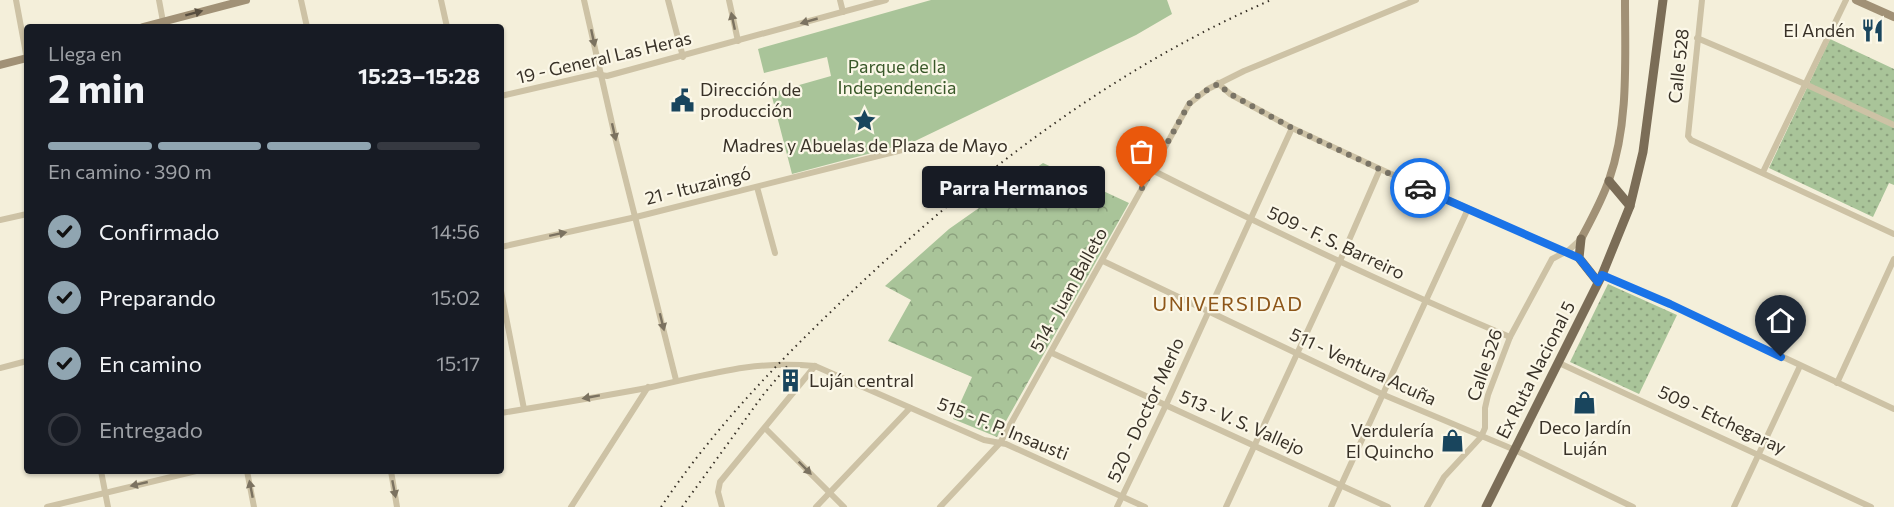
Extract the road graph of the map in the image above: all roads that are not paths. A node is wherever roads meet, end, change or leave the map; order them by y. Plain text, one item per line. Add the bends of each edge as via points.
1 (16, 0) edge
2 (159, 0) edge
3 (246, 0) edge
4 (301, 0) edge
5 (441, 0) edge
6 (584, 0) edge
7 (668, 0) edge
8 (729, 0) edge
9 (840, 0) edge
10 (886, 0) edge
11 (1416, 0) edge
12 (1625, 0) edge
13 (1663, 0) edge
14 (1702, 0) edge
15 (1845, 0) edge
16 (1856, 0) edge
17 (843, 12) junction
18 (1894, 17) edge
19 (163, 24) edge
20 (306, 24) edge
21 (446, 24) edge
22 (1697, 38) junction
23 (738, 41) junction
24 (24, 42) edge
25 (683, 57) junction
26 (24, 59) edge
27 (0, 65) edge
28 (601, 75) junction
29 (1218, 84) junction
30 (1805, 84) junction
31 (504, 95) edge
32 (1894, 125) edge
33 (1292, 128) junction
34 (902, 150) dead end
35 (1152, 170) junction
36 (1380, 170) junction
37 (1763, 172) junction
38 (1609, 181) junction
39 (757, 187) junction
40 (1629, 206) junction
41 (1468, 209) junction
42 (24, 215) edge
43 (636, 218) junction
44 (1250, 219) junction
45 (0, 220) edge
46 (1894, 234) edge
47 (1581, 239) junction
48 (504, 246) edge
49 (1564, 252) junction
50 (775, 253) dead end
51 (1579, 258) junction
52 (1894, 259) edge
53 (1102, 261) junction
54 (1340, 261) junction
55 (1600, 279) junction
56 (1425, 301) junction
57 (504, 306) edge
58 (1209, 311) junction
59 (1510, 337) junction
60 (1052, 353) junction
61 (1296, 353) junction
62 (24, 362) edge
63 (1560, 363) junction
64 (815, 366) junction
65 (1800, 366) junction
66 (0, 368) edge
67 (676, 380) junction
68 (1837, 383) junction
69 (648, 387) junction
70 (1384, 395) junction
71 (1166, 405) junction
72 (910, 408) junction
73 (524, 409) junction
74 (1894, 409) edge
75 (504, 412) edge
76 (765, 428) junction
77 (1481, 437) junction
78 (1000, 443) junction
79 (1253, 445) junction
80 (1515, 450) junction
81 (1759, 454) junction
82 (102, 474) edge
83 (183, 474) edge
84 (248, 474) edge
85 (392, 474) edge
86 (1342, 484) junction
87 (105, 492) junction
88 (830, 493) junction
89 (1122, 497) junction
90 (47, 507) edge
91 (108, 507) edge
92 (254, 507) edge
93 (397, 507) edge
94 (571, 507) edge
95 (722, 507) edge
96 (816, 507) edge
97 (844, 507) edge
98 (940, 507) edge
99 (1118, 507) edge
100 (1145, 507) edge
101 (1226, 507) edge
102 (1331, 507) edge
103 (1388, 507) edge
104 (1427, 507) edge
105 (1486, 507) edge
106 (1633, 507) edge
107 (1734, 507) edge
108 (1871, 507) edge

1 - 24 street
2 - 19 street
19 -> 3 street
4 - 20 street
5 - 21 street
6 -> 28 street
7 - 25 street
23 -> 8 street
9 - 17 street
10 - 17 street, 19 - General Las Heras
11 - 29 street, 514 - Juan Balleto
12 - 38 street via 1623,120
13 - 40 main road, Ex Ruta Nacional 5 via 1643,152
14 - 22 street, Calle 528
15 - 30 street
16 - 18 street
17 -> 23 street, 19 - General Las Heras
22 - 30 street
22 - 37 street, Calle 528 via 1688,136
23 - 25 street, 19 - General Las Heras
25 - 28 street, 19 - General Las Heras
26 - 27 street
28 - 31 street, 19 - General Las Heras
28 -> 43 street
29 - 33 street
29 - 35 street, 514 - Juan Balleto via 1189,104
30 - 32 street
30 - 37 street
33 - 36 street
33 - 44 street, 520 - Doctor Merlo
34 - 39 street, 21 - Ituzaingó
35 - 44 street, 509 - F. S. Barreiro
35 - 53 street, 514 - Juan Balleto
36 - 41 street
36 - 54 street
37 - 46 street
38 - 40 main road
38 - 47 street
39 - 43 street, 21 - Ituzaingó
39 - 50 street
40 - 55 main road, Ex Ruta Nacional 5
41 - 49 street
41 - 56 street
42 - 45 street
48 -> 43 street, 21 - Ituzaingó
43 -> 67 street
44 - 54 street, 509 - F. S. Barreiro
44 - 58 street, 520 - Doctor Merlo
47 - 49 street, Calle 526
47 - 51 main road
49 - 51 street
49 - 59 street, Calle 526 via 1552,259
51 - 55 main road
52 - 68 street
53 - 58 street, 511 - Ventura Acuña
53 - 60 street, 514 - Juan Balleto
54 - 56 street, 509 - F. S. Barreiro
54 - 61 street
55 - 63 main road, Ex Ruta Nacional 5
55 - 65 street via 1670,304
56 - 59 street, 509 - F. S. Barreiro
56 - 70 street
57 - 73 street
58 - 61 street, 511 - Ventura Acuña
58 - 71 street, 520 - Doctor Merlo
59 - 77 street, Calle 526 via 1488,395
60 - 71 street, 513 - V. S. Vallejo
60 - 78 street, 514 - Juan Balleto
61 - 70 street, 511 - Ventura Acuña
61 - 79 street
62 - 66 street
63 - 80 main road, Ex Ruta Nacional 5
63 - 81 street, 509 - Etchegaray
64 - 67 street via 757,365
64 - 72 street, 515 - F. P. Insausti
64 - 76 street
65 - 68 street
65 - 81 street
67 - 69 street
68 - 74 street
69 -> 73 street
69 - 94 street
70 - 77 street, 511 - Ventura Acuña
70 - 86 street
71 - 79 street, 513 - V. S. Vallejo
71 - 89 street, 520 - Doctor Merlo
72 - 78 street, 515 - F. P. Insausti via 984,440
72 - 88 street
73 - 75 street
76 -> 88 street
76 - 95 street via 720,482
77 - 80 street, 511 - Ventura Acuña
77 - 104 street via 1444,477
78 - 89 street, 515 - F. P. Insausti
78 - 98 street, 514 - Juan Balleto
79 - 86 street, 513 - V. S. Vallejo
79 - 101 street
80 - 105 main road, Ex Ruta Nacional 5
80 - 106 street, 511 - Ventura Acuña
81 - 107 street
81 - 108 street, 509 - Etchegaray
82 - 87 street
83 -> 87 street
92 -> 84 street
85 -> 93 street
86 - 102 street
86 - 103 street, 513 - V. S. Vallejo
87 - 90 street
87 - 91 street
88 - 96 street
88 - 97 street
89 - 99 street, 520 - Doctor Merlo
89 - 100 street, 515 - F. P. Insausti

